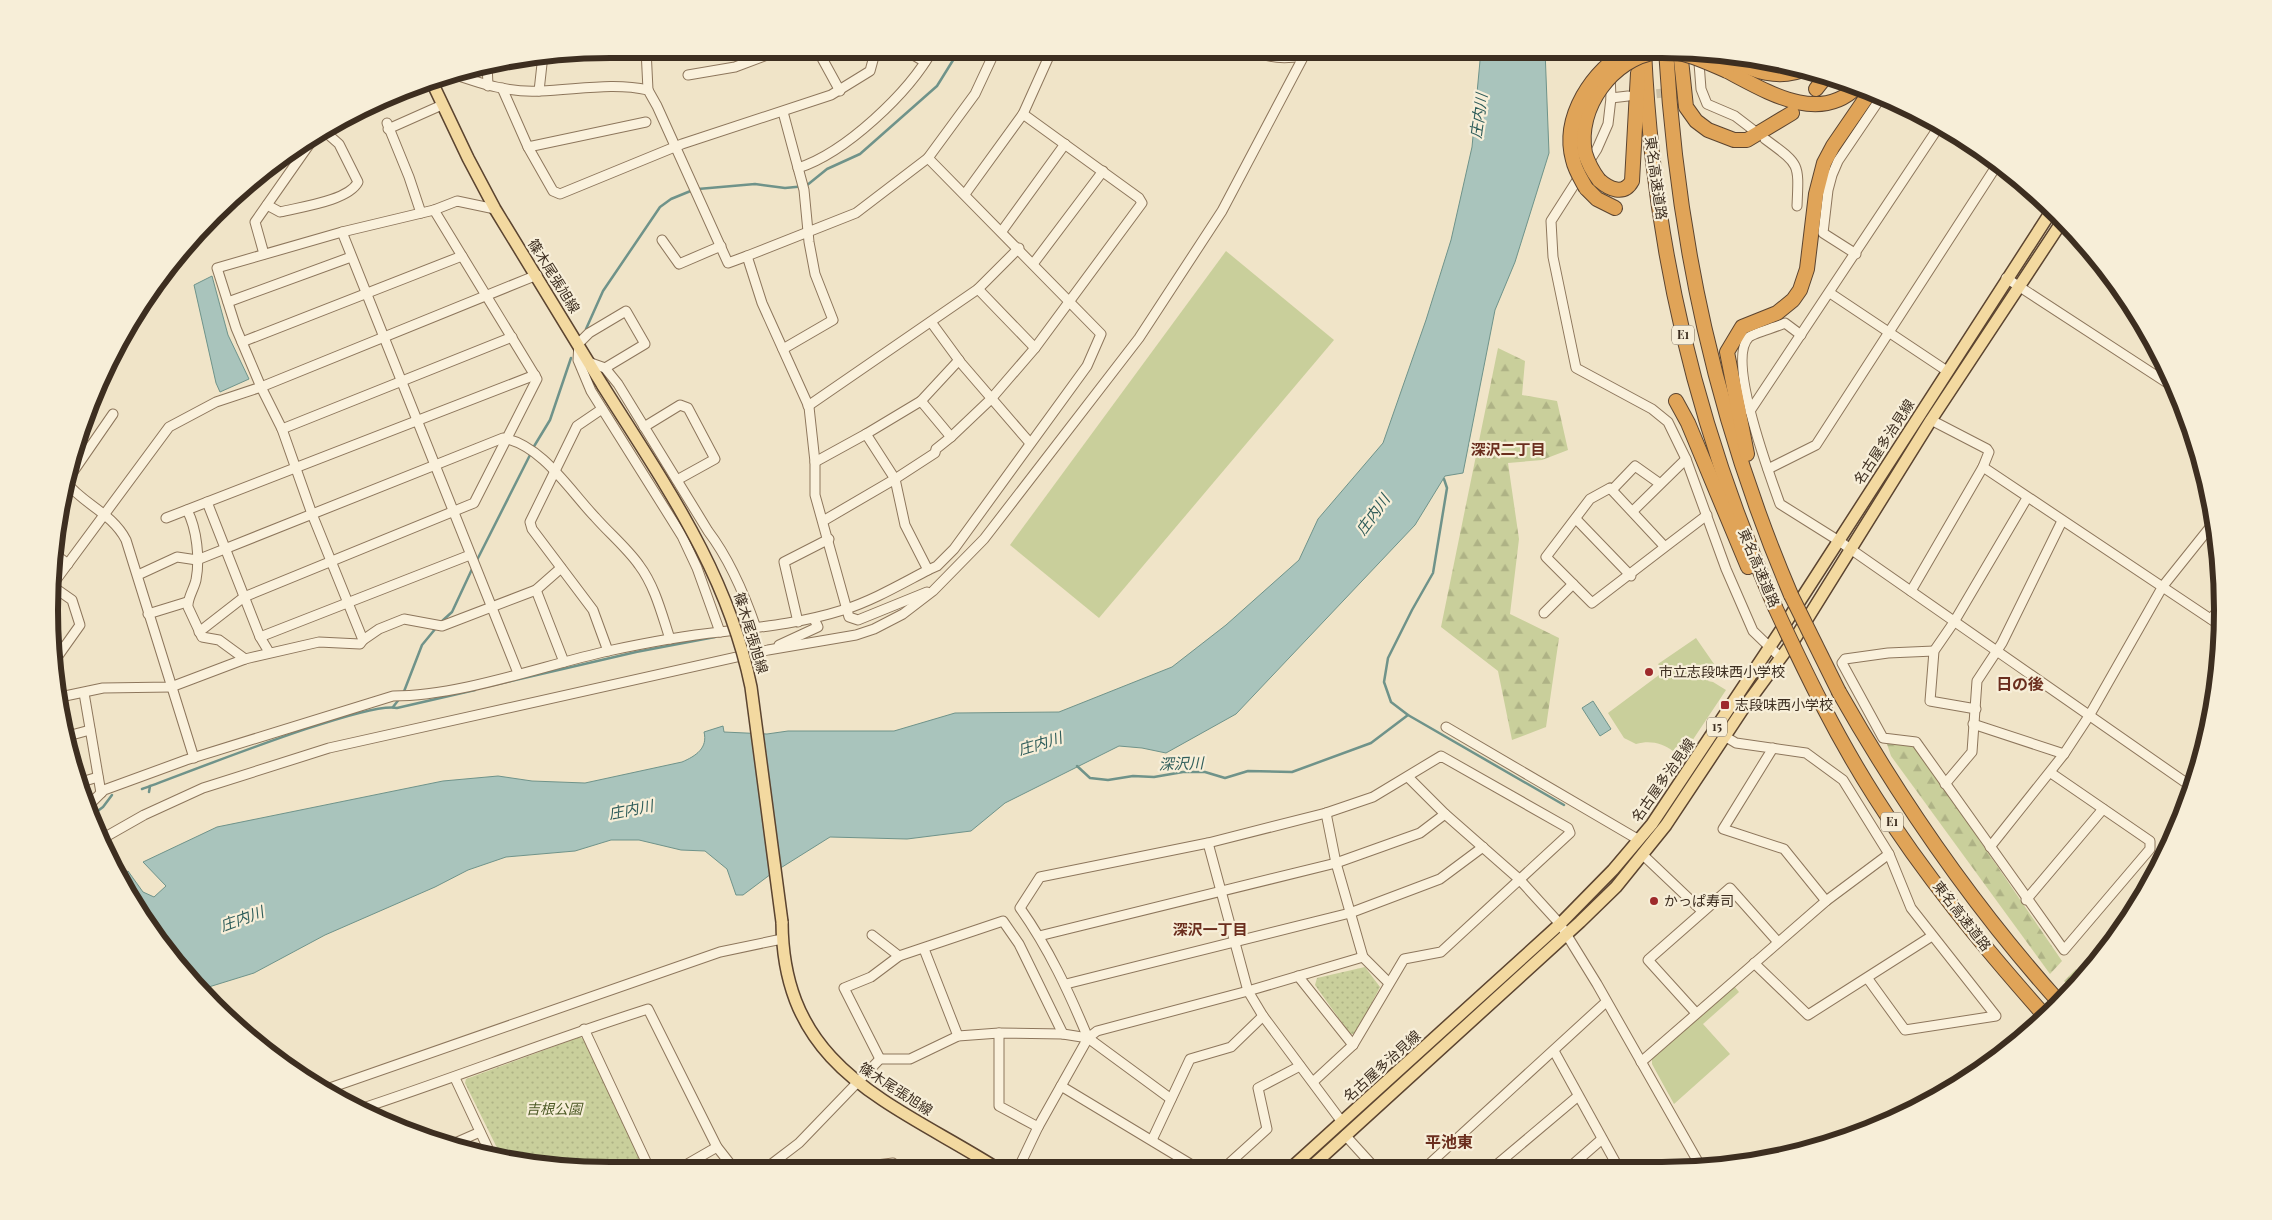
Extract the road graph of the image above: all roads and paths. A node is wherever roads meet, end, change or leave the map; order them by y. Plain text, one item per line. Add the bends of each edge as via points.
1 (646, 58) edge
2 (758, 58) edge
3 (822, 58) edge
4 (874, 58) edge
5 (918, 58) edge
6 (927, 58) edge
7 (992, 58) edge
8 (1048, 58) edge
9 (1302, 58) edge
10 (1609, 58) edge
11 (1614, 58) edge
12 (1635, 58) edge
13 (1638, 58) edge
14 (1645, 58) edge
15 (1667, 58) edge
16 (1681, 59) edge
17 (1696, 59) edge
18 (1699, 59) edge
19 (1724, 61) edge
20 (542, 62) edge
21 (925, 62) junction
22 (1729, 65) junction
23 (487, 71) edge
24 (1792, 73) edge
25 (688, 75) dead end
26 (463, 77) edge
27 (1822, 81) edge
28 (434, 86) edge
29 (488, 86) junction
30 (502, 88) junction
31 (1701, 89) junction
32 (1816, 89) dead end
33 (648, 90) junction
34 (1689, 90) dead end
35 (539, 91) junction
36 (840, 91) junction
37 (1851, 91) edge
38 (1628, 96) dead end
39 (1866, 97) edge
40 (1611, 98) junction
41 (1878, 102) edge
42 (442, 105) junction
43 (782, 112) junction
44 (1792, 113) dead end
45 (1023, 114) junction
46 (646, 122) dead end
47 (1752, 129) dead end
48 (1936, 131) edge
49 (329, 135) edge
50 (1765, 139) dead end
51 (1066, 144) junction
52 (676, 146) junction
53 (528, 147) junction
54 (306, 149) edge
55 (928, 158) junction
56 (798, 168) junction
57 (1994, 169) edge
58 (1103, 172) junction
59 (965, 194) junction
60 (267, 205) junction
61 (1797, 206) dead end
62 (1616, 208) dead end
63 (495, 209) junction
64 (434, 210) junction
65 (421, 213) junction
66 (2049, 215) edge
67 (2059, 226) edge
68 (1002, 231) junction
69 (342, 232) junction
70 (808, 233) junction
71 (662, 240) dead end
72 (721, 246) junction
73 (1019, 248) junction
74 (264, 254) junction
75 (1856, 254) junction
76 (462, 256) junction
77 (747, 256) junction
78 (351, 257) junction
79 (1033, 264) junction
80 (537, 276) junction
81 (2006, 278) junction
82 (2020, 287) junction
83 (978, 289) junction
84 (367, 293) junction
85 (1830, 293) junction
86 (487, 296) junction
87 (1070, 301) junction
88 (228, 302) junction
89 (930, 322) junction
90 (1889, 332) junction
91 (1801, 335) junction
92 (384, 336) junction
93 (512, 336) junction
94 (242, 342) junction
95 (579, 343) junction
96 (1035, 348) junction
97 (783, 349) junction
98 (959, 360) junction
99 (591, 364) junction
100 (605, 368) junction
101 (1947, 371) junction
102 (535, 375) junction
103 (401, 380) junction
104 (2165, 382) edge
105 (261, 386) junction
106 (991, 399) junction
107 (921, 401) junction
108 (1676, 401) dead end
109 (808, 406) junction
110 (602, 409) junction
111 (1750, 411) junction
112 (113, 414) dead end
113 (417, 420) junction
114 (1931, 420) junction
115 (644, 427) junction
116 (282, 429) junction
117 (866, 434) junction
118 (951, 437) junction
119 (507, 439) junction
120 (1030, 443) junction
121 (1686, 459) junction
122 (815, 462) junction
123 (435, 465) junction
124 (1983, 467) junction
125 (76, 468) edge
126 (295, 469) junction
127 (1768, 469) junction
128 (555, 471) junction
129 (895, 479) junction
130 (677, 480) junction
131 (1659, 483) junction
132 (72, 487) edge
133 (1612, 490) junction
134 (2026, 498) junction
135 (207, 502) junction
136 (187, 510) junction
137 (1632, 511) junction
138 (454, 513) junction
139 (104, 514) junction
140 (312, 514) junction
141 (1707, 515) junction
142 (166, 518) dead end
143 (1576, 519) junction
144 (823, 521) junction
145 (2062, 521) junction
146 (2209, 529) edge
147 (1764, 530) junction
148 (829, 539) junction
149 (1839, 541) junction
150 (1666, 547) junction
151 (225, 549) junction
152 (1849, 550) junction
153 (60, 558) edge
154 (196, 560) junction
155 (331, 562) junction
156 (473, 562) junction
157 (68, 564) junction
158 (561, 568) junction
159 (928, 570) junction
160 (138, 575) junction
161 (59, 576) edge
162 (1631, 576) junction
163 (1573, 584) junction
164 (2163, 586) junction
165 (536, 590) junction
166 (933, 591) junction
167 (1911, 591) junction
168 (59, 592) edge
169 (244, 597) junction
170 (187, 602) junction
171 (348, 603) junction
172 (491, 606) junction
173 (1772, 608) junction
174 (845, 610) junction
175 (1544, 613) dead end
176 (148, 614) junction
177 (2214, 615) edge
178 (814, 618) junction
179 (2211, 619) junction
180 (2214, 621) edge
181 (798, 622) junction
182 (1954, 622) junction
183 (756, 628) junction
184 (198, 632) junction
185 (720, 632) junction
186 (260, 637) junction
187 (670, 639) junction
188 (363, 640) junction
189 (1769, 647) junction
190 (768, 650) junction
191 (608, 651) junction
192 (1934, 651) junction
193 (269, 652) junction
194 (1997, 652) junction
195 (60, 654) edge
196 (1781, 658) junction
197 (245, 659) junction
198 (564, 662) junction
199 (518, 673) junction
200 (172, 686) junction
201 (84, 693) junction
202 (64, 695) edge
203 (1976, 709) junction
204 (2089, 716) junction
205 (1974, 724) junction
206 (1446, 727) dead end
207 (90, 730) junction
208 (72, 735) edge
209 (1726, 737) junction
210 (1773, 748) junction
211 (2064, 754) junction
212 (194, 758) junction
213 (2051, 773) junction
214 (98, 777) junction
215 (1408, 777) junction
216 (85, 781) edge
217 (2187, 783) edge
218 (1945, 784) junction
219 (101, 793) junction
220 (92, 802) edge
221 (2103, 809) junction
222 (1326, 813) junction
223 (1445, 814) junction
224 (106, 836) edge
225 (1639, 840) junction
226 (1208, 843) junction
227 (1482, 847) junction
228 (1990, 847) junction
229 (1889, 854) junction
230 (1643, 855) junction
231 (1336, 863) junction
232 (1519, 880) junction
233 (1221, 892) junction
234 (2026, 900) junction
235 (1826, 901) junction
236 (1702, 911) junction
237 (1350, 913) junction
238 (1560, 924) junction
239 (1567, 934) junction
240 (872, 935) dead end
241 (1039, 936) junction
242 (1932, 936) junction
243 (782, 939) junction
244 (1233, 942) junction
245 (1778, 942) junction
246 (924, 949) junction
247 (899, 956) junction
248 (1364, 957) junction
249 (1754, 963) junction
250 (1298, 976) junction
251 (1868, 978) junction
252 (1066, 984) junction
253 (1389, 984) junction
254 (1248, 991) junction
255 (2056, 998) edge
256 (1606, 1002) junction
257 (2041, 1012) edge
258 (1696, 1014) junction
259 (1263, 1016) junction
260 (584, 1030) junction
261 (999, 1033) junction
262 (1063, 1034) junction
263 (958, 1036) junction
264 (1088, 1038) junction
265 (1353, 1045) junction
266 (1554, 1051) junction
267 (880, 1059) junction
268 (1640, 1062) junction
269 (1300, 1066) junction
270 (455, 1078) junction
271 (857, 1082) junction
272 (1313, 1082) junction
273 (1061, 1086) junction
274 (332, 1087) edge
275 (1578, 1097) junction
276 (1171, 1099) junction
277 (367, 1107) edge
278 (1342, 1122) junction
279 (1038, 1127) junction
280 (480, 1132) junction
281 (1345, 1135) junction
282 (1602, 1138) junction
283 (1152, 1140) junction
284 (459, 1141) edge
285 (717, 1147) junction
286 (488, 1149) edge
287 (1698, 1161) edge
288 (646, 1162) edge
289 (691, 1162) edge
290 (729, 1162) edge
291 (775, 1162) edge
292 (986, 1162) edge
293 (1021, 1162) edge
294 (1187, 1162) edge
295 (1231, 1162) edge
296 (1298, 1162) edge
297 (1316, 1162) edge
298 (1370, 1162) edge
299 (1439, 1162) edge
300 (1500, 1162) edge
301 (1576, 1162) edge
302 (1615, 1162) edge

1 - 33 street
2 - 25 street via 735,67
3 - 36 street
4 - 36 street via 870,72
5 - 21 street
6 - 21 street
7 - 55 street via 975,94
8 - 45 street
9 - 166 street via 1222,211 1139,338 984,539
10 - 40 street
11 - 62 highway, bridge via 1589,85 1574,122 1572,158 1586,188
12 - 13 highway, bridge via 1603,83 1586,125 1585,153 1591,168 1599,180 1612,189 1620,190 1632,181
14 - 173 highway, 東名高速道路 / E1 via 1651,158 1668,264 1690,365 1710,438
15 - 147 highway, 東名高速道路 / E1 via 1678,179 1702,322 1733,440
16 - 44 highway via 1686,107 1708,130 1734,140 1747,140
17 - 22 highway, bridge
18 - 31 street
19 - 22 highway
20 - 35 street
21 - 56 street via 898,95 853,137 816,162
22 - 24 highway via 1774,75
22 - 37 highway via 1777,96 1805,104 1830,102
23 - 29 street
26 - 29 street
27 - 32 highway
28 - 42 main road, 篠木尾張旭線
29 - 30 street
30 - 35 street
30 - 53 street
31 - 34 street
31 - 47 street via 1707,104 1735,116
33 - 35 street via 629,85
33 - 52 street
36 - 43 street
38 - 40 street
39 - 147 highway via 1824,163 1816,194 1808,269 1800,290 1794,300 1777,313 1742,327 1727,352
40 - 121 street via 1608,124 1597,149 1551,221 1553,257 1576,368 1652,409 1668,422
41 - 75 street via 1838,161 1828,190 1824,232
42 - 63 main road, 篠木尾張旭線
42 - 65 street via 388,126
43 - 52 street
43 - 56 street
45 - 51 street
45 - 59 street
46 - 53 street
48 - 75 street
49 - 60 street via 339,144 358,182 354,189 344,196 280,212
50 - 61 street via 1790,157 1798,170
51 - 58 street
51 - 68 street
52 - 53 street via 560,194 553,191
52 - 72 street
54 - 60 street
55 - 59 street
55 - 70 street via 856,213
56 - 70 street
57 - 90 street
58 - 79 street
58 - 87 street via 1142,203
59 - 68 street
60 - 74 street via 255,222
63 - 64 street via 456,201
63 - 80 main road, 篠木尾張旭線
64 - 65 street
64 - 76 street
65 - 69 street
66 - 81 main road, 名古屋多治見線 / 15
67 - 82 main road, 名古屋多治見線 / 15
68 - 73 street
69 - 74 street
69 - 78 street
70 - 77 street
70 - 97 street via 816,274 832,320
71 - 72 street via 679,264
72 - 77 street via 728,263
73 - 79 street
73 - 83 street
74 - 88 street via 217,268
75 - 85 street
76 - 84 street
76 - 86 street
77 - 97 street via 762,303
78 - 84 street
78 - 88 street
79 - 87 street
80 - 86 street
80 - 95 main road, 篠木尾張旭線
81 - 82 street
81 - 101 main road, 名古屋多治見線 / 15
82 - 104 street
82 - 114 main road, 名古屋多治見線 / 15
83 - 89 street
83 - 96 street
84 - 92 street
84 - 94 street
85 - 90 street
85 - 91 street
86 - 92 street
86 - 93 street
87 - 96 street
87 - 120 street via 1101,334 1087,366
88 - 94 street
89 - 98 street
89 - 109 street
90 - 101 street
90 - 127 street via 1816,445
91 - 111 street
91 - 111 street via 1785,323 1750,336 1743,356
92 - 103 street
92 - 105 street
93 - 102 street
93 - 103 street
94 - 105 street
95 - 99 main road, 篠木尾張旭線
95 - 100 street via 589,333 626,311 645,344
95 - 110 street via 578,360
96 - 106 street
97 - 109 street
98 - 106 street
98 - 107 street
99 - 100 street
99 - 243 main road, 篠木尾張旭線, bridge via 695,534 731,613 751,687
100 - 115 street
101 - 149 main road, 名古屋多治見線 / 15
102 - 113 street
102 - 119 street via 537,379
103 - 113 street
103 - 116 street
105 - 116 street
105 - 139 street via 216,402 169,427
106 - 118 street
106 - 120 street
107 - 117 street
107 - 118 street
108 - 173 highway via 1742,554
109 - 122 street
110 - 128 street via 576,426
110 - 185 street via 682,536
111 - 127 street
112 - 125 street
113 - 123 street
113 - 126 street
114 - 124 street via 1987,449 1989,452
114 - 152 main road, 名古屋多治見線 / 15
115 - 130 street
115 - 130 street via 680,405 688,408 715,458
116 - 126 street
117 - 122 street
117 - 129 street
118 - 129 street via 935,453
119 - 123 street
119 - 128 street via 532,452
119 - 138 street via 474,503
120 - 159 street via 954,549 937,566
121 - 131 street
121 - 141 street
122 - 144 street via 815,495
123 - 138 street
123 - 140 street
124 - 134 street
124 - 167 street
126 - 135 street
126 - 140 street
127 - 149 street via 1780,504
128 - 158 street via 530,522
128 - 187 street via 639,565 656,598
129 - 144 street
129 - 159 street via 909,536
130 - 183 street via 722,549 744,593
131 - 133 street via 1634,466
131 - 137 street
132 - 139 street
133 - 137 street
133 - 143 street via 1610,488 1590,499
134 - 145 street
134 - 182 street
135 - 136 street
135 - 151 street
136 - 142 street
136 - 154 street via 195,528
137 - 150 street
138 - 155 street
138 - 156 street
139 - 157 street
139 - 160 street via 120,528
140 - 151 street
140 - 155 street
141 - 150 street
141 - 189 street via 1753,631
143 - 162 street
143 - 163 street via 1546,557
144 - 148 street
145 - 164 street
145 - 194 street
146 - 164 street
147 - 255 highway, 東名高速道路 / E1, bridge via 1791,595 1839,692 1915,819 1975,902
148 - 174 street
148 - 181 street via 784,562
149 - 152 street
149 - 189 main road, 名古屋多治見線 / 15
150 - 162 street
151 - 154 street
151 - 169 street
152 - 167 street
152 - 196 main road, 名古屋多治見線 / 15
153 - 157 street
154 - 160 street via 178,557
154 - 170 street via 196,579
155 - 169 street
155 - 171 street
156 - 171 street
156 - 172 street
157 - 161 street
158 - 165 street
158 - 191 street via 593,610
159 - 174 street
160 - 176 street
162 - 163 street via 1592,603
163 - 175 street
164 - 179 street
164 - 204 street
165 - 172 street
165 - 198 street
166 - 174 street via 858,620 848,617
166 - 190 street via 903,614 874,629
167 - 182 street
168 - 195 street via 72,600 80,625
169 - 184 street
169 - 186 street
170 - 176 street
170 - 184 street
171 - 186 street
171 - 188 street
172 - 188 street via 439,625 404,619
172 - 199 street
173 - 257 highway, 東名高速道路 / E1, bridge via 1833,726 1875,798 1907,845 2001,966
174 - 178 street
176 - 200 street
177 - 179 street
178 - 181 street
178 - 190 street via 818,627
179 - 180 street
181 - 183 street
182 - 192 street
182 - 194 street
183 - 185 street
184 - 197 street via 202,637 219,640
185 - 187 street
186 - 193 street
187 - 191 street
188 - 193 street via 360,644 319,642
189 - 196 street
189 - 225 main road, 名古屋多治見線 / 15 via 1685,777
190 - 224 street via 329,748 203,788
191 - 198 street
192 - 203 street via 1930,701
192 - 218 street via 1888,652 1844,659 1842,663 1883,738 1916,742
193 - 197 street
194 - 203 street via 1977,681
194 - 204 street
196 - 209 main road, 名古屋多治見線 / 15
197 - 200 street
198 - 199 street
199 - 212 street via 453,689 393,696
200 - 201 street via 103,688
200 - 212 street
201 - 202 street
201 - 207 street
203 - 205 street
204 - 211 street
204 - 217 street
205 - 211 street
205 - 218 street via 1972,752
206 - 225 street
207 - 208 street
207 - 214 street
209 - 210 street via 1736,743
209 - 230 main road, 名古屋多治見線 / 15
210 - 229 street via 1806,753 1843,780
210 - 235 street via 1723,829 1784,849
211 - 213 street
212 - 219 street
213 - 221 street
213 - 228 street
214 - 216 street
214 - 219 street
215 - 222 street via 1373,797
215 - 223 street
215 - 232 street via 1441,756 1568,828 1570,833
218 - 228 street
219 - 220 street
221 - 234 street
221 - 234 street via 2150,842 2150,849 2064,950
222 - 226 street
222 - 231 street
223 - 227 street
223 - 231 street via 1420,833
225 - 238 main road, 名古屋多治見線 / 15
226 - 233 street
226 - 241 street via 1040,877 1020,908
227 - 232 street
227 - 237 street via 1440,879
228 - 234 street
229 - 235 street
229 - 242 street via 1911,908
230 - 236 street
230 - 239 main road, 名古屋多治見線 / 15 via 1616,887
231 - 233 street
231 - 237 street
232 - 238 street
232 - 253 street via 1441,952 1404,959
233 - 241 street
233 - 244 street
235 - 245 street
236 - 245 street via 1730,888
236 - 258 street via 1648,960
237 - 244 street
237 - 248 street
238 - 239 street
238 - 278 main road, 名古屋多治見線 / 15
239 - 256 street
239 - 281 main road, 名古屋多治見線 / 15
240 - 247 street
241 - 252 street
242 - 251 street
242 - 251 street via 1996,1016 1905,1030
243 - 271 main road, 篠木尾張旭線 via 791,990 802,1015 827,1054
243 - 274 street via 720,952
244 - 252 street
244 - 254 street
245 - 249 street
246 - 247 street
246 - 262 street via 1003,921 1019,944
246 - 263 street
247 - 267 street via 871,976 844,988
248 - 250 street
248 - 253 street
249 - 251 street via 1808,1015
249 - 258 street
250 - 254 street
250 - 265 street
252 - 264 street
253 - 265 street
254 - 259 street
254 - 264 street via 1097,1031
256 - 266 street
256 - 268 street
258 - 268 street
259 - 269 street
259 - 276 street via 1231,1047 1190,1059
260 - 270 street
260 - 285 street via 648,1009
260 - 288 street
261 - 262 street
261 - 263 street
261 - 279 street via 1000,1106
262 - 264 street
263 - 267 street via 910,1059
264 - 273 street
264 - 276 street
265 - 272 street
266 - 275 street
266 - 299 street
267 - 271 street
268 - 287 street
269 - 272 street
269 - 295 street via 1258,1088 1267,1129
270 - 277 street
270 - 280 street
271 - 291 street via 799,1143
271 - 292 main road, 篠木尾張旭線 via 876,1097
272 - 278 street
273 - 279 street
273 - 283 street
275 - 282 street
275 - 300 street
276 - 283 street
278 - 296 main road, 名古屋多治見線 / 15
279 - 293 street
280 - 284 street
280 - 286 street
281 - 297 main road, 名古屋多治見線 / 15
281 - 298 street
282 - 301 street
282 - 302 street
283 - 294 street
285 - 289 street
285 - 290 street

